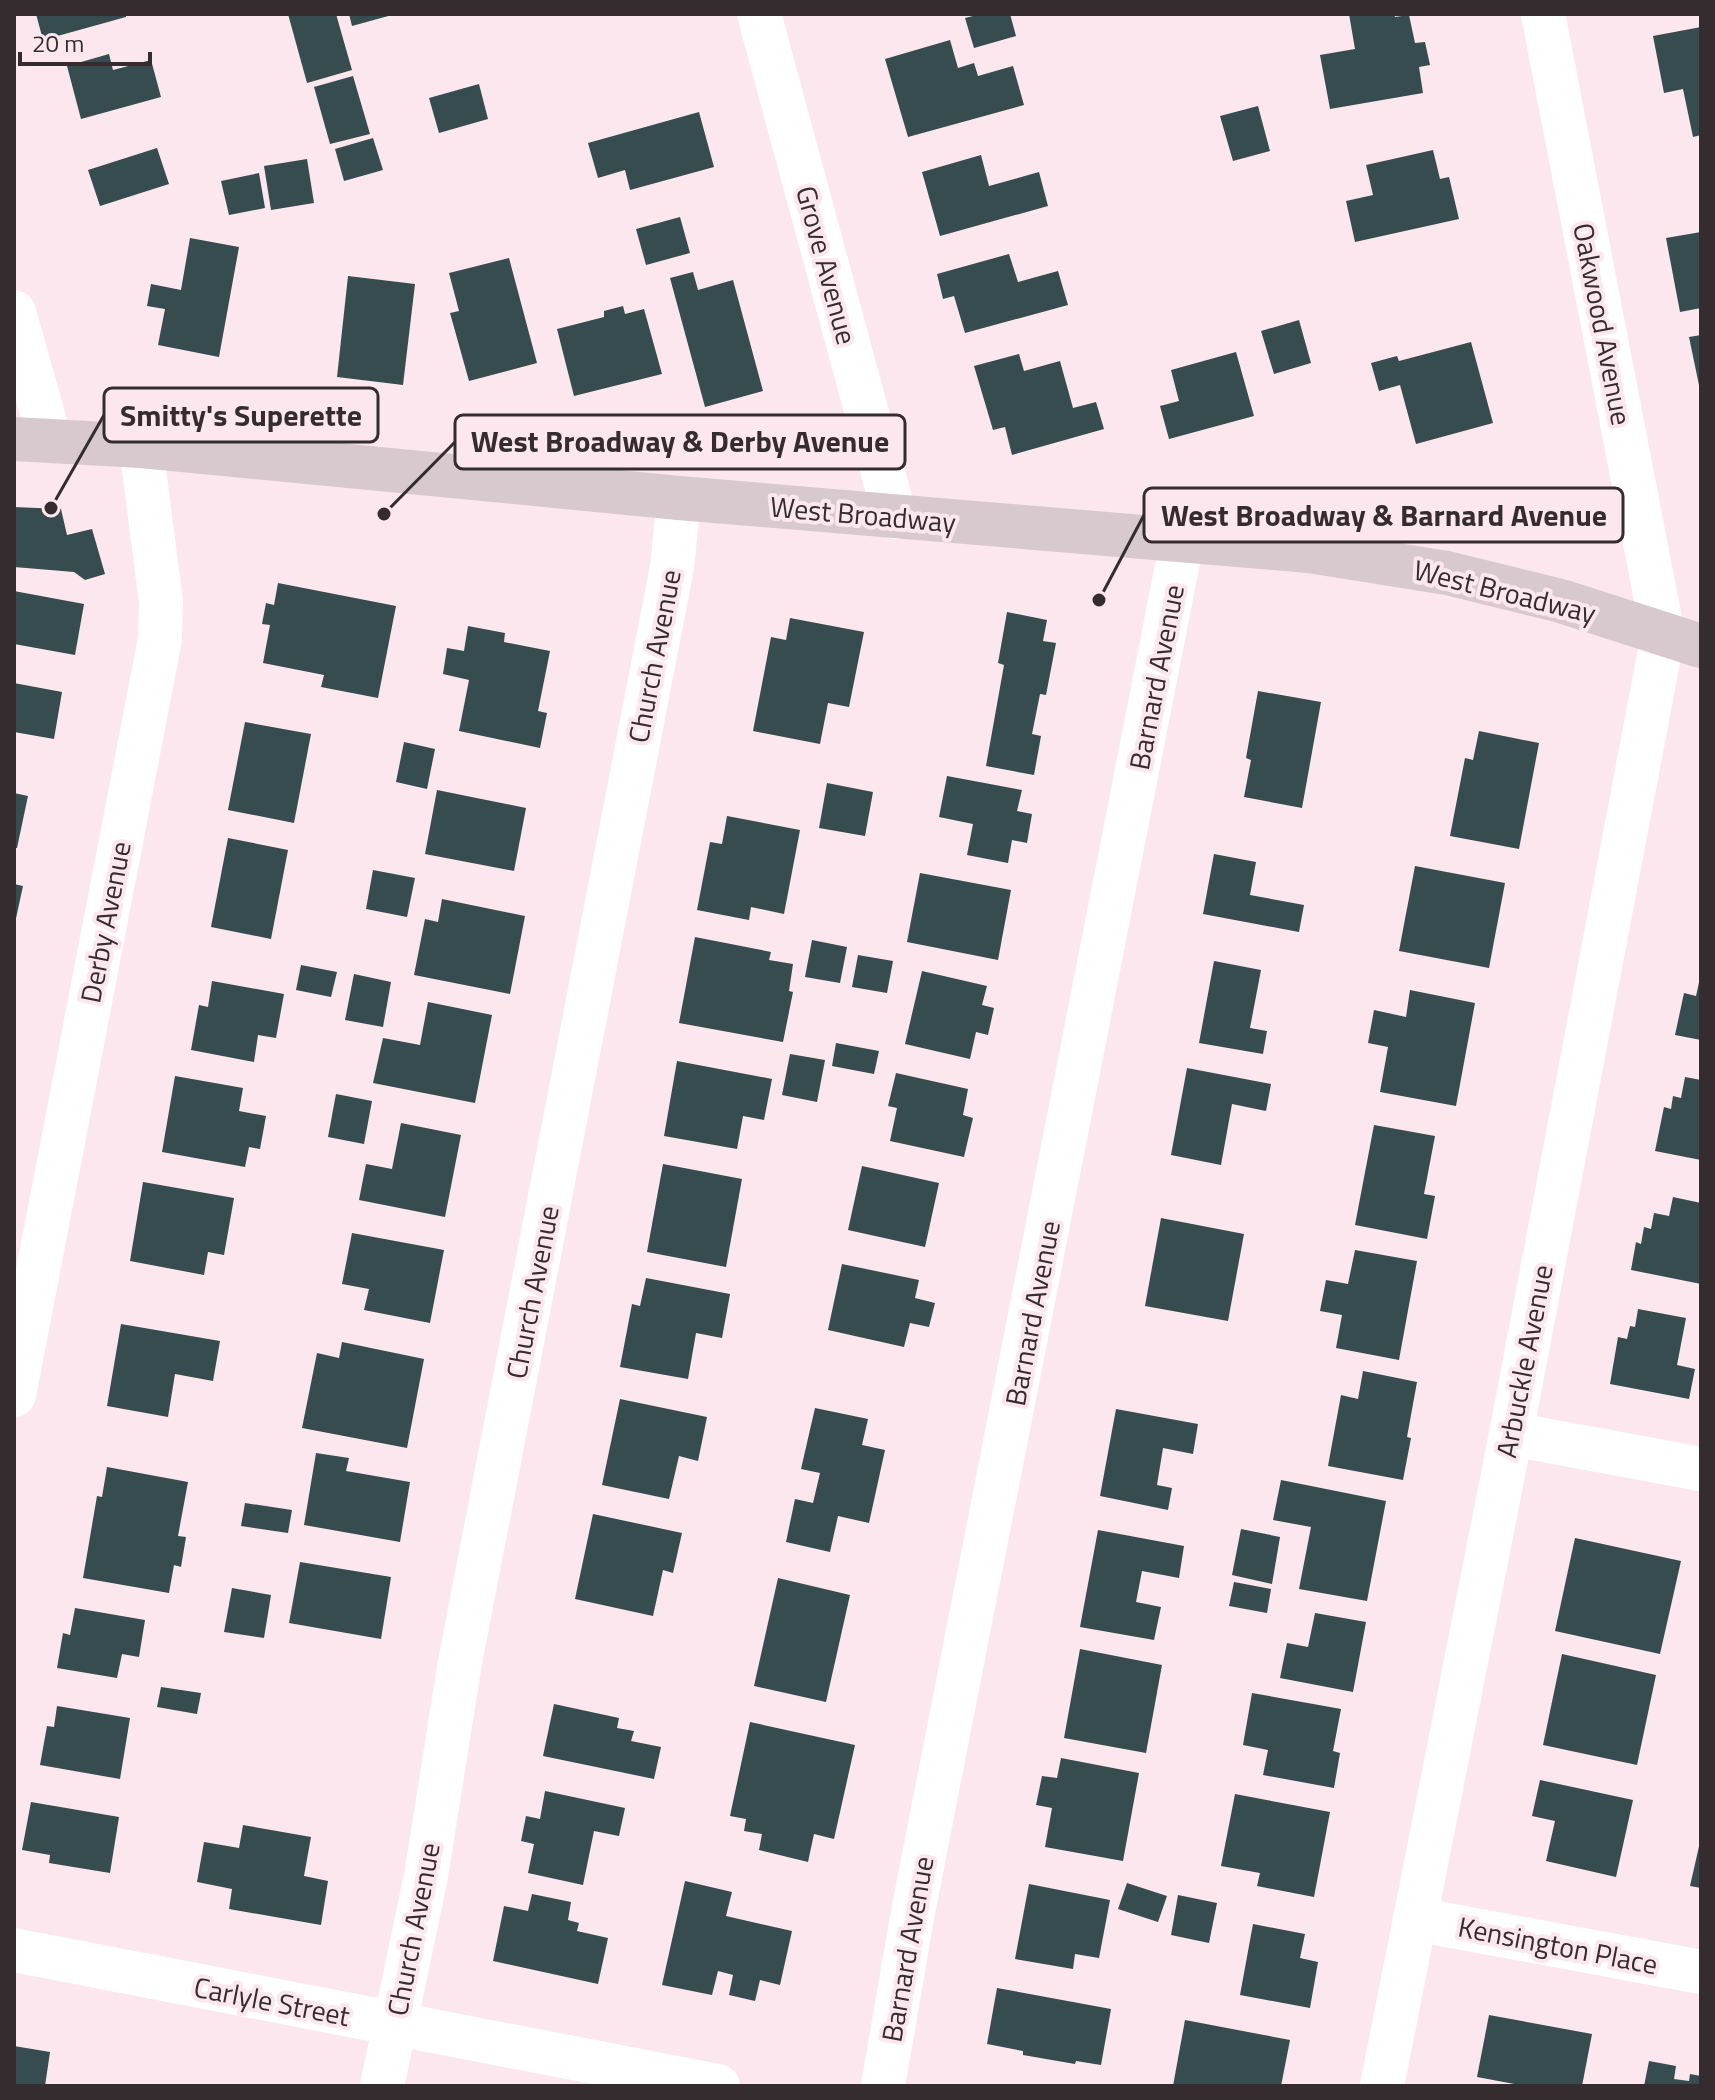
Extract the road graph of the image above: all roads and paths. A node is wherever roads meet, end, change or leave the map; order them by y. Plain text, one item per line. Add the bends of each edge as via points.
1 (759, 14) edge
2 (1543, 14) edge
3 (14, 312) edge
4 (32, 439) edge
5 (141, 446) junction
6 (679, 498) junction
7 (895, 517) junction
8 (1182, 541) junction
9 (1682, 640) edge
10 (14, 1395) edge
11 (1511, 1434) junction
12 (1701, 1469) edge
13 (1415, 1919) junction
14 (14, 1950) edge
15 (1701, 1972) edge
16 (394, 2025) junction
17 (382, 2086) edge
18 (718, 2086) edge
19 (883, 2086) edge
20 (1382, 2086) edge

1 - 7 street, Grove Avenue
2 - 9 street, Oakwood Avenue
3 - 4 street
4 - 5 main road, West Broadway
5 - 6 main road, West Broadway
5 - 10 street, Derby Avenue via 161,602 160,639
6 - 7 main road, West Broadway
6 - 16 street, Church Avenue via 672,567
7 - 8 main road, West Broadway
8 - 9 main road, West Broadway via 1309,551 1447,573 1561,601
8 - 19 street, Barnard Avenue
9 - 11 street, Arbuckle Avenue
11 - 12 street
11 - 13 street, Arbuckle Avenue
13 - 15 street, Kensington Place
13 - 20 street, Arbuckle Avenue
14 - 16 street, Carlyle Street
16 - 17 street, Church Avenue
16 - 18 street, Carlyle Street

